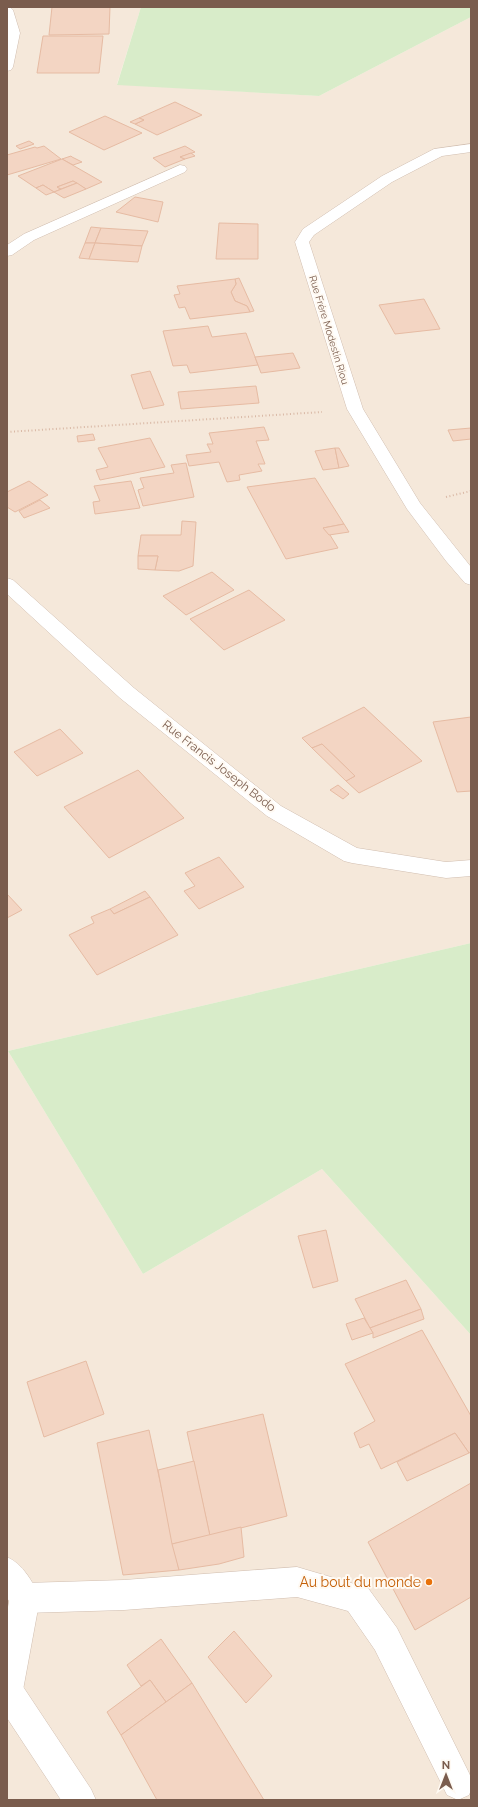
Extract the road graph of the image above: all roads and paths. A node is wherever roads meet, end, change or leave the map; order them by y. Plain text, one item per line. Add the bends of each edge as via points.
1 (7, 10) edge
2 (7, 67) edge
3 (471, 148) edge
4 (180, 169) dead end
5 (7, 252) edge
6 (354, 410) junction
7 (7, 432) edge
8 (471, 579) edge
9 (7, 584) edge
10 (471, 868) edge
11 (7, 1572) edge
12 (25, 1598) junction
13 (7, 1690) edge
14 (458, 1784) dead end
15 (80, 1800) edge

1 - 2 street via 14,33
3 - 6 street, Rue Frére Modestin Riou via 439,152 388,179 308,232 302,242
4 - 5 street via 29,237
6 - 7 path
6 - 8 street, Rue Frére Modestin Riou via 413,505
9 - 10 street, Rue Francis Joseph Bodo via 127,693 274,811 352,855 446,870
11 - 12 street
12 - 13 street
12 - 14 street via 124,1595 298,1582 357,1599 386,1639
13 - 15 street

